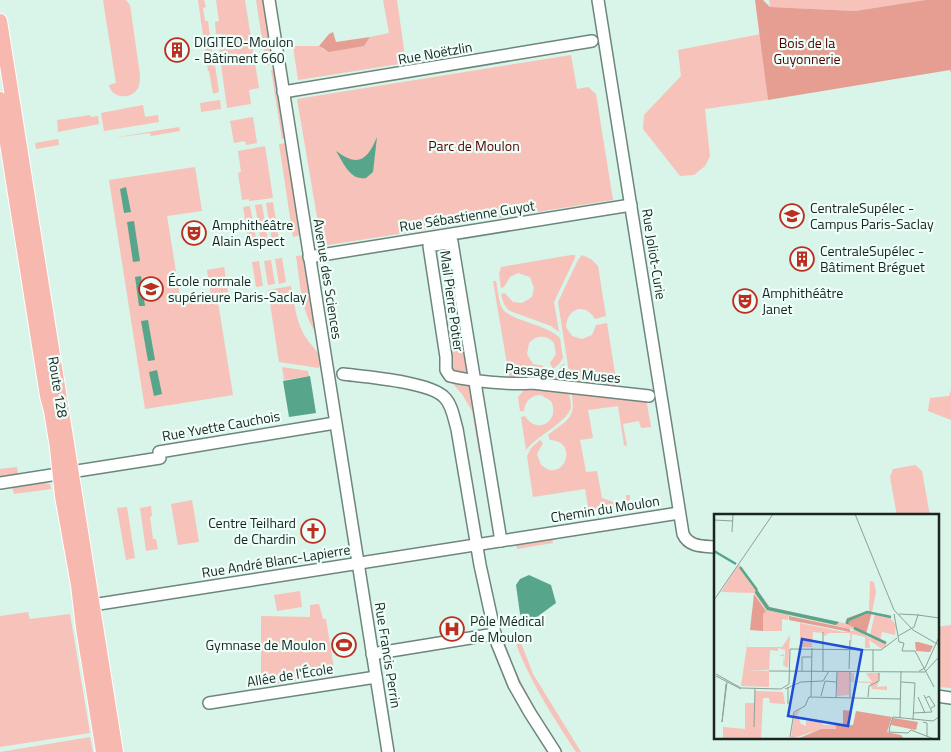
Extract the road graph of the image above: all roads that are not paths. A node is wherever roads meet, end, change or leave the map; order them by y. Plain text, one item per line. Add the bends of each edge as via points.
1 (269, 0) edge
2 (598, 0) edge
3 (0, 21) edge
4 (592, 41) dead end
5 (283, 92) junction
6 (0, 99) edge
7 (4, 144) edge
8 (630, 205) junction
9 (309, 257) junction
10 (343, 374) dead end
11 (471, 379) junction
12 (649, 396) dead end
13 (335, 422) junction
14 (66, 473) junction
15 (0, 483) edge
16 (679, 513) junction
17 (500, 541) junction
18 (477, 545) junction
19 (714, 548) edge
20 (358, 563) junction
21 (86, 605) junction
22 (495, 634) junction
23 (372, 654) junction
24 (376, 677) junction
25 (938, 696) edge
26 (951, 698) edge
27 (210, 703) dead end
28 (103, 752) edge
29 (116, 752) edge
30 (388, 752) edge
31 (555, 752) edge

1 - 5 street, Avenue des Sciences
2 - 8 street, Rue Joliot-Curie
3 - 14 main road, Route 128
4 - 5 street, Rue Noëtzlin
5 - 9 street, Avenue des Sciences
6 - 7 main road, Route 128
7 - 14 main road, Route 128 via 46,396
8 - 9 street, Rue Sébastienne Guyot
8 - 16 street, Rue Joliot-Curie
9 - 13 street, Avenue des Sciences
10 - 18 street via 426,386 446,398 453,414
11 - 11 street, Mail Pierre Potier via 452,242 429,246 446,370 450,376
11 - 12 street, Passage des Muses
11 - 17 street, Mail Pierre Potier
13 - 14 street, Rue Yvette Cauchois via 158,452 160,458
13 - 20 street, Avenue des Sciences
14 - 15 street
14 - 21 main road, Route 128 via 62,496
16 - 17 street, Chemin du Moulon
16 - 19 street, Chemin du Moulon via 685,540 696,546
17 - 18 street, Chemin du Moulon
18 - 20 street, Rue André Blanc-Lapierre
18 - 22 street
20 - 21 street, Rue André Blanc-Lapierre
20 - 23 street, Rue Francis Perrin
21 - 28 main road, Route 128
21 - 29 main road, Route 128
22 - 23 street
22 - 31 street via 514,685
23 - 24 street, Rue Francis Perrin
24 - 27 street, Allée de l'École
24 - 30 street, Rue Francis Perrin
25 - 26 street

